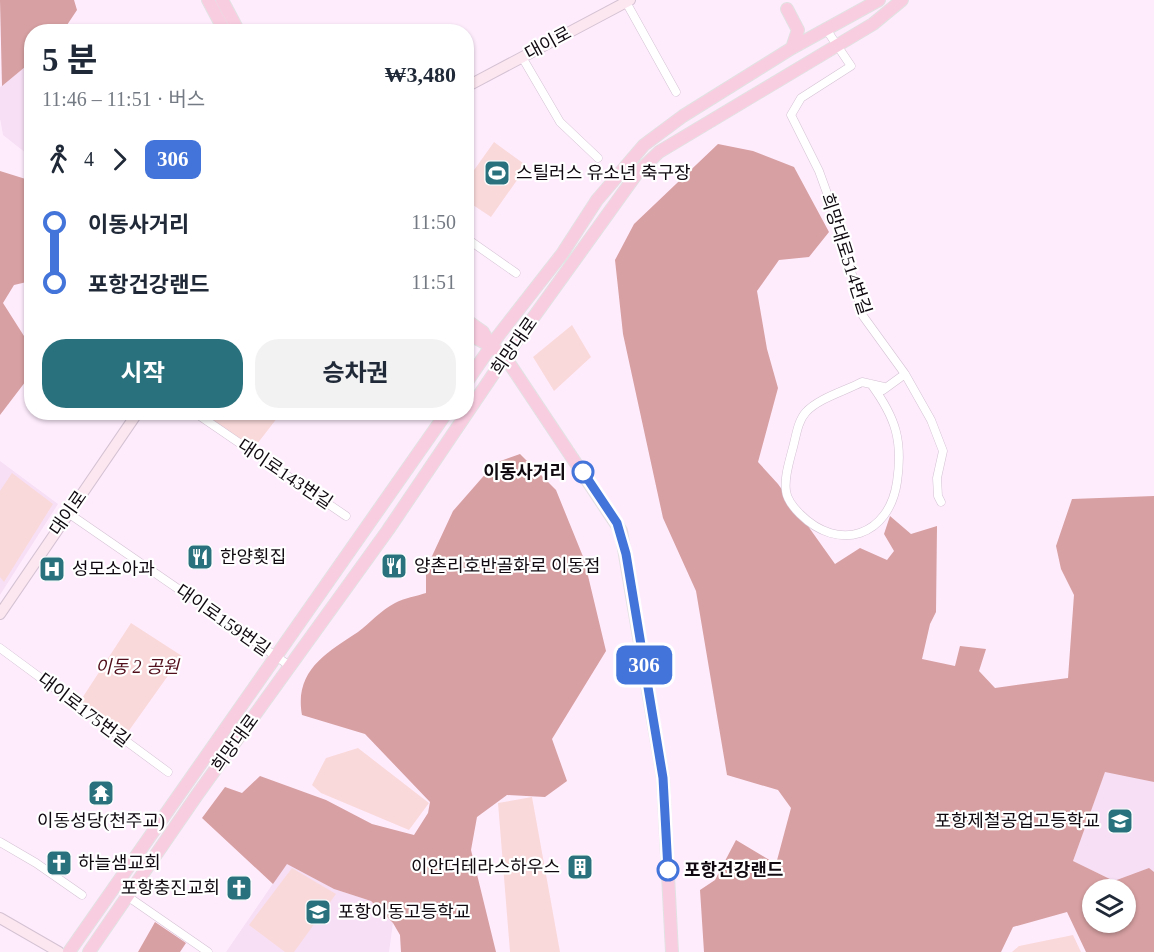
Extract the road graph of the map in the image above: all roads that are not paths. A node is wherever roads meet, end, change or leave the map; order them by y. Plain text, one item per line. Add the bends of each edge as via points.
1 (208, 0) edge
2 (222, 0) edge
3 (879, 0) edge
4 (902, 0) edge
5 (628, 1) edge
6 (787, 9) dead end
7 (221, 24) edge
8 (235, 24) edge
9 (825, 29) junction
10 (835, 45) junction
11 (792, 48) junction
12 (522, 57) junction
13 (474, 83) edge
14 (676, 92) dead end
15 (598, 158) dead end
16 (474, 244) edge
17 (516, 273) dead end
18 (474, 326) edge
19 (474, 337) edge
20 (491, 346) junction
21 (505, 357) junction
22 (474, 371) edge
23 (905, 374) junction
24 (871, 384) junction
25 (884, 387) junction
26 (880, 396) junction
27 (474, 404) edge
28 (132, 420) edge
29 (205, 420) edge
30 (441, 420) edge
31 (464, 420) edge
32 (941, 502) dead end
33 (68, 513) junction
34 (346, 516) dead end
35 (0, 614) edge
36 (305, 615) junction
37 (318, 625) junction
38 (0, 648) edge
39 (276, 657) junction
40 (290, 666) junction
41 (255, 686) junction
42 (269, 697) junction
43 (168, 772) dead end
44 (0, 842) edge
45 (82, 895) dead end
46 (127, 896) junction
47 (0, 918) edge
48 (59, 952) edge
49 (69, 952) edge
50 (89, 952) edge
51 (207, 952) edge
52 (672, 952) edge

1 - 7 main road
2 - 8 main road
3 - 9 main road, 희망대로
4 - 10 main road, 희망대로 via 873,24
5 - 12 street, 대이로
5 - 14 street
6 - 11 main road via 798,30
9 - 10 street, 희망대로514번길
9 - 11 main road, 희망대로
10 - 21 main road, 희망대로 via 659,152 627,186
10 - 23 street, 희망대로514번길 via 852,66 801,98 791,115 819,171 840,229 863,316
11 - 20 main road, 희망대로 via 644,145 611,182
12 - 13 street, 대이로
12 - 15 street via 560,122
16 - 17 street
18 - 20 main road
19 - 20 main road
20 - 21 main road
20 - 22 main road, 희망대로
21 - 27 main road, 희망대로
21 - 52 main road via 621,531 663,778
23 - 25 street
23 - 32 street, 희망대로514번길 via 943,451 937,478
24 - 25 street
24 - 26 street
24 - 26 street via 862,382 807,411 800,420 786,492 792,506 809,522 833,533 852,536 878,524 895,494 898,432
25 - 26 street
28 - 33 street, 대이로
29 - 34 street, 대이로143번길
30 - 36 main road, 희망대로
31 - 37 main road, 희망대로
33 - 35 street, 대이로
33 - 39 street, 대이로159번길
36 - 37 main road
36 - 39 main road, 희망대로
37 - 40 main road, 희망대로
38 - 43 street, 대이로175번길
39 - 40 street, 대이로159번길
39 - 41 main road, 희망대로
40 - 42 main road, 희망대로
41 - 42 main road
41 - 49 main road, 희망대로
42 - 46 main road, 희망대로
44 - 45 street
46 - 50 main road, 희망대로
46 - 51 street
47 - 48 street

